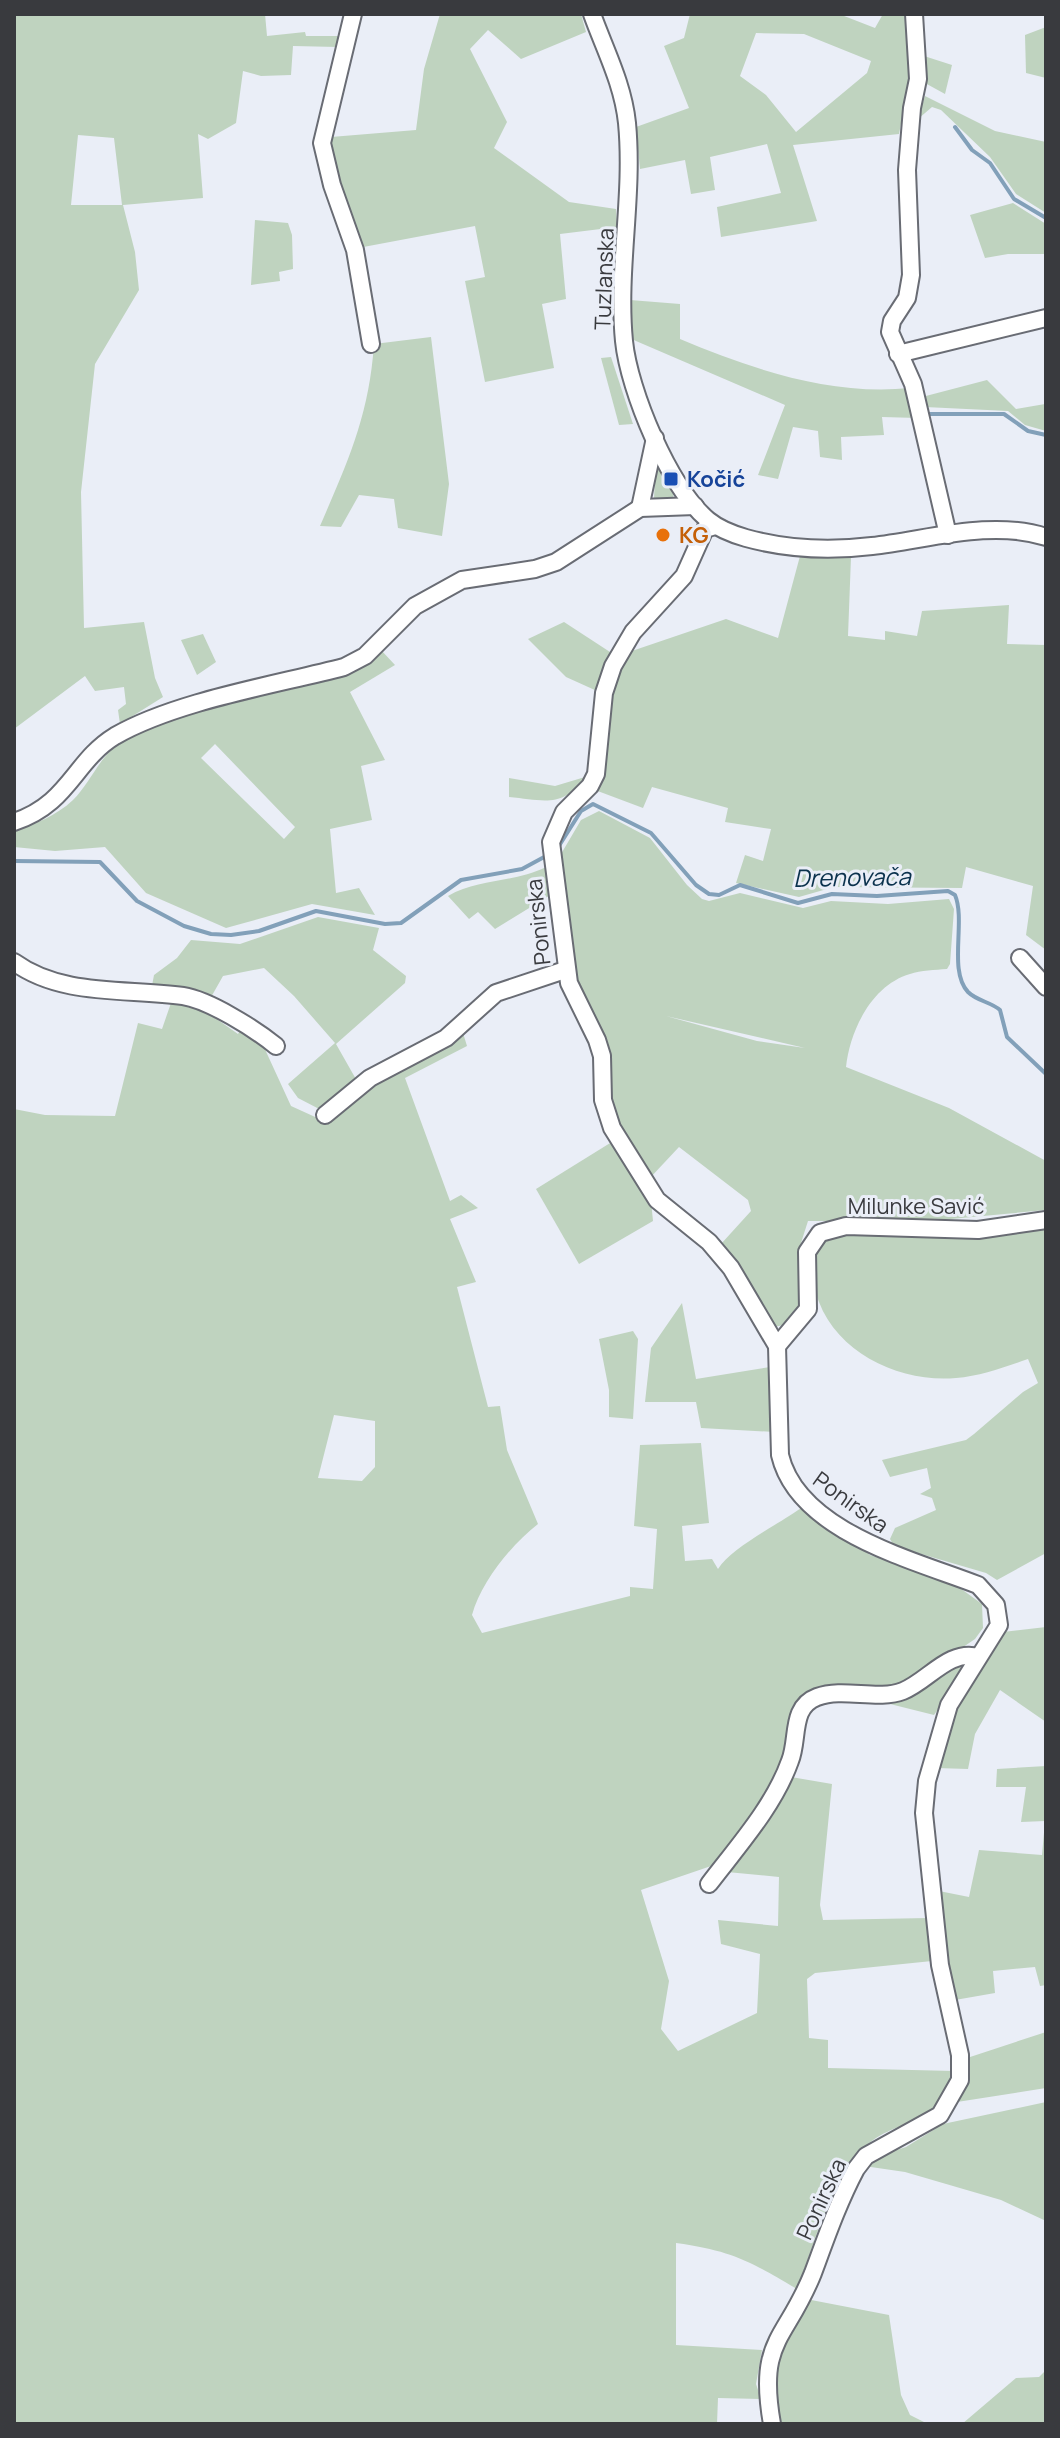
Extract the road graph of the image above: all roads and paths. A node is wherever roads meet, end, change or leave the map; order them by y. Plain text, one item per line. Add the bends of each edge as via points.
1 (353, 14) edge
2 (592, 14) edge
3 (914, 14) edge
4 (1046, 318) edge
5 (371, 344) dead end
6 (898, 354) junction
7 (655, 438) junction
8 (695, 506) junction
9 (640, 508) junction
10 (715, 526) junction
11 (948, 535) junction
12 (1046, 537) edge
13 (14, 822) edge
14 (1020, 958) dead end
15 (14, 962) edge
16 (565, 970) junction
17 (1046, 987) edge
18 (276, 1046) dead end
19 (325, 1115) dead end
20 (1046, 1220) edge
21 (777, 1346) junction
22 (978, 1657) junction
23 (709, 1884) dead end
24 (772, 2424) edge

1 - 5 street via 322,143 355,250
2 - 7 street, Tuzlanska via 627,121 623,337
3 - 6 street via 918,79 907,170 911,275 907,298 890,332
4 - 6 street
6 - 11 street via 913,384
7 - 8 street, Tuzlanska
7 - 9 street
8 - 9 street
8 - 10 street, Tuzlanska
9 - 13 street via 556,562 473,576 432,595 355,662 192,707 116,736 66,790 39,812
10 - 11 street via 745,538 809,548 864,547
10 - 16 street, Ponirska via 705,529 684,576 633,632 613,666 604,693 596,774 551,837
11 - 12 street via 1016,531
14 - 17 street
15 - 18 street via 29,973 71,985 192,999
16 - 19 street via 496,993 446,1038 370,1078
16 - 21 street, Ponirska via 602,1056 603,1100 612,1128 657,1200 726,1261
20 - 21 street, Milunke Savić via 978,1230 846,1226 820,1233 807,1252 808,1309
21 - 22 street, Ponirska via 780,1455 790,1482 804,1499 869,1544 988,1592 999,1625
22 - 23 street via 959,1656 902,1691 828,1694 804,1704 787,1770
22 - 24 street, Ponirska via 949,1705 927,1781 924,1813 940,1965 960,2055 960,2080 940,2115 866,2156 856,2169 812,2276 772,2348 767,2387

